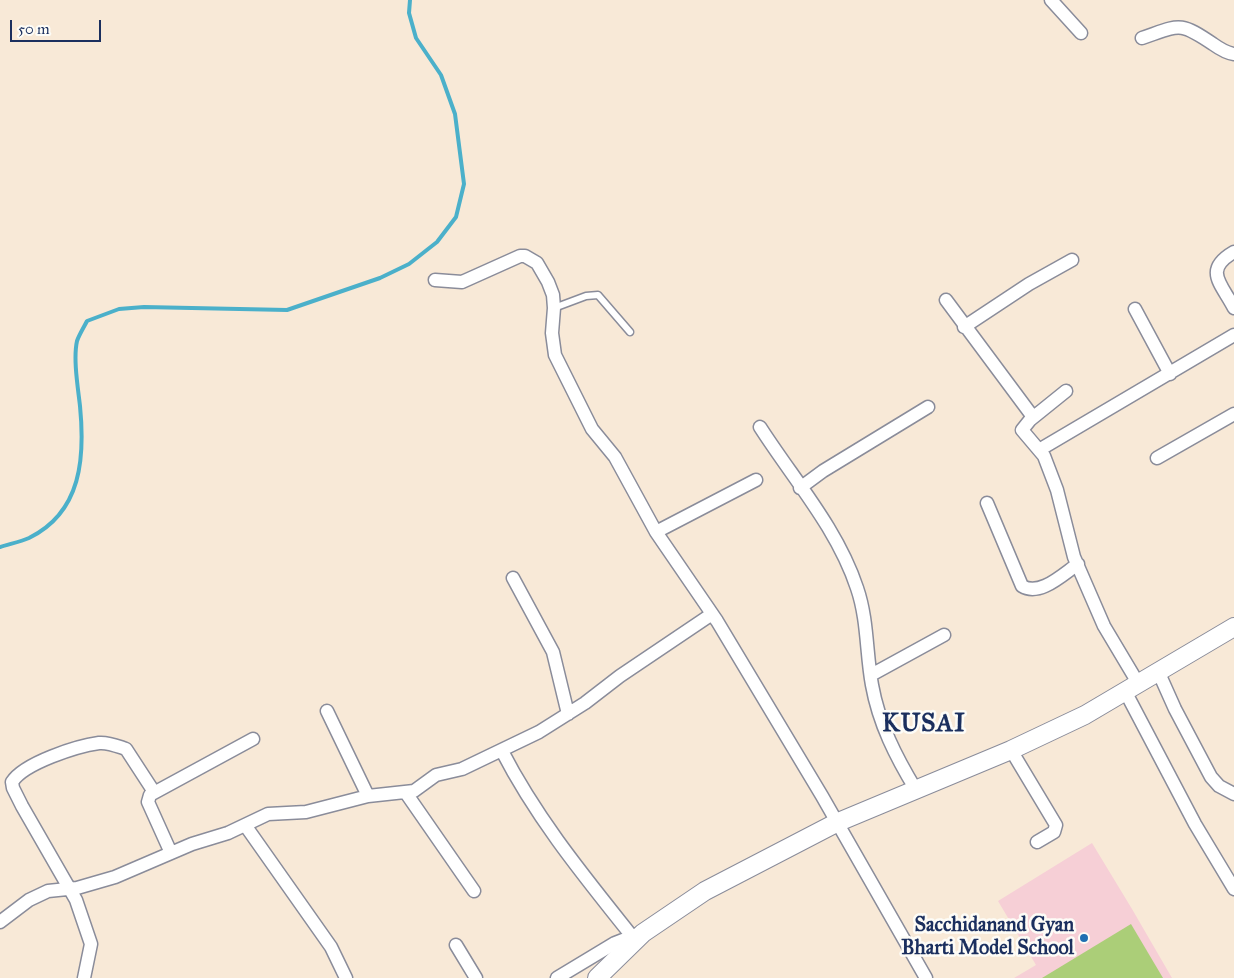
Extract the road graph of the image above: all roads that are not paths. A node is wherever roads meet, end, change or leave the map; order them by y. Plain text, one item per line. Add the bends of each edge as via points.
1 (1051, 0) edge
2 (1081, 33) dead end
3 (1142, 38) dead end
4 (1234, 54) edge
5 (1234, 252) edge
6 (1072, 260) dead end
7 (435, 280) dead end
8 (946, 300) dead end
9 (554, 308) junction
10 (1135, 308) dead end
11 (1234, 308) edge
12 (964, 326) junction
13 (630, 332) dead end
14 (1234, 334) edge
15 (1170, 374) junction
16 (1066, 391) dead end
17 (928, 407) dead end
18 (1234, 414) edge
19 (1033, 417) junction
20 (760, 427) dead end
21 (1040, 450) junction
22 (1157, 458) dead end
23 (756, 480) dead end
24 (800, 488) junction
25 (987, 503) dead end
26 (656, 532) junction
27 (1078, 564) junction
28 (513, 578) dead end
29 (712, 614) junction
30 (1234, 627) edge
31 (944, 635) dead end
32 (1158, 671) junction
33 (871, 675) junction
34 (1131, 687) junction
35 (327, 711) dead end
36 (568, 714) junction
37 (253, 739) dead end
38 (1011, 750) junction
39 (502, 751) junction
40 (916, 790) junction
41 (154, 792) junction
42 (406, 793) junction
43 (1234, 794) edge
44 (368, 796) junction
45 (836, 823) junction
46 (245, 825) junction
47 (1037, 842) dead end
48 (171, 853) junction
49 (71, 888) junction
50 (1234, 889) edge
51 (474, 892) dead end
52 (0, 922) edge
53 (637, 934) junction
54 (456, 945) dead end
55 (84, 978) edge
56 (346, 978) edge
57 (476, 978) edge
58 (557, 978) edge
59 (597, 978) edge
60 (926, 978) edge

1 - 2 street
3 - 4 street via 1181,26
5 - 11 street via 1219,262 1216,270
6 - 12 street
7 - 9 street via 462,282 525,256 532,258 541,269 553,295
8 - 12 street
9 - 13 lane via 598,295
9 - 26 street via 553,345 559,368 592,429 615,456
10 - 15 street
12 - 19 street
14 - 15 street
15 - 21 street
16 - 19 street
17 - 24 street via 822,471
18 - 22 street
19 - 21 street via 1022,430
20 - 24 street
21 - 27 street via 1057,490 1066,533
23 - 26 street
24 - 33 street via 831,528 848,565 863,608
25 - 27 street via 1022,586 1038,590
26 - 29 street
27 - 34 street
28 - 36 street via 553,652
29 - 36 street
29 - 45 street
30 - 32 main road
31 - 33 street
32 - 34 main road
32 - 43 street via 1211,777
33 - 40 street via 876,704 890,743
34 - 38 main road via 1084,715
34 - 50 street via 1195,824
35 - 44 street
36 - 39 street
37 - 41 street
38 - 40 main road
38 - 47 street via 1056,825 1054,832
39 - 42 street via 454,772 436,775
39 - 53 street via 527,797 560,846
40 - 45 main road
41 - 48 street via 148,802
41 - 49 street via 126,749 101,743 68,752 16,775 12,788
42 - 44 street
42 - 51 street
44 - 46 street via 306,812 268,814
45 - 53 main road via 705,890
45 - 60 street
46 - 48 street
46 - 56 street via 331,947
48 - 49 street via 116,877
49 - 52 street via 40,894
49 - 55 street via 91,944
53 - 58 street
53 - 59 main road
54 - 57 street

